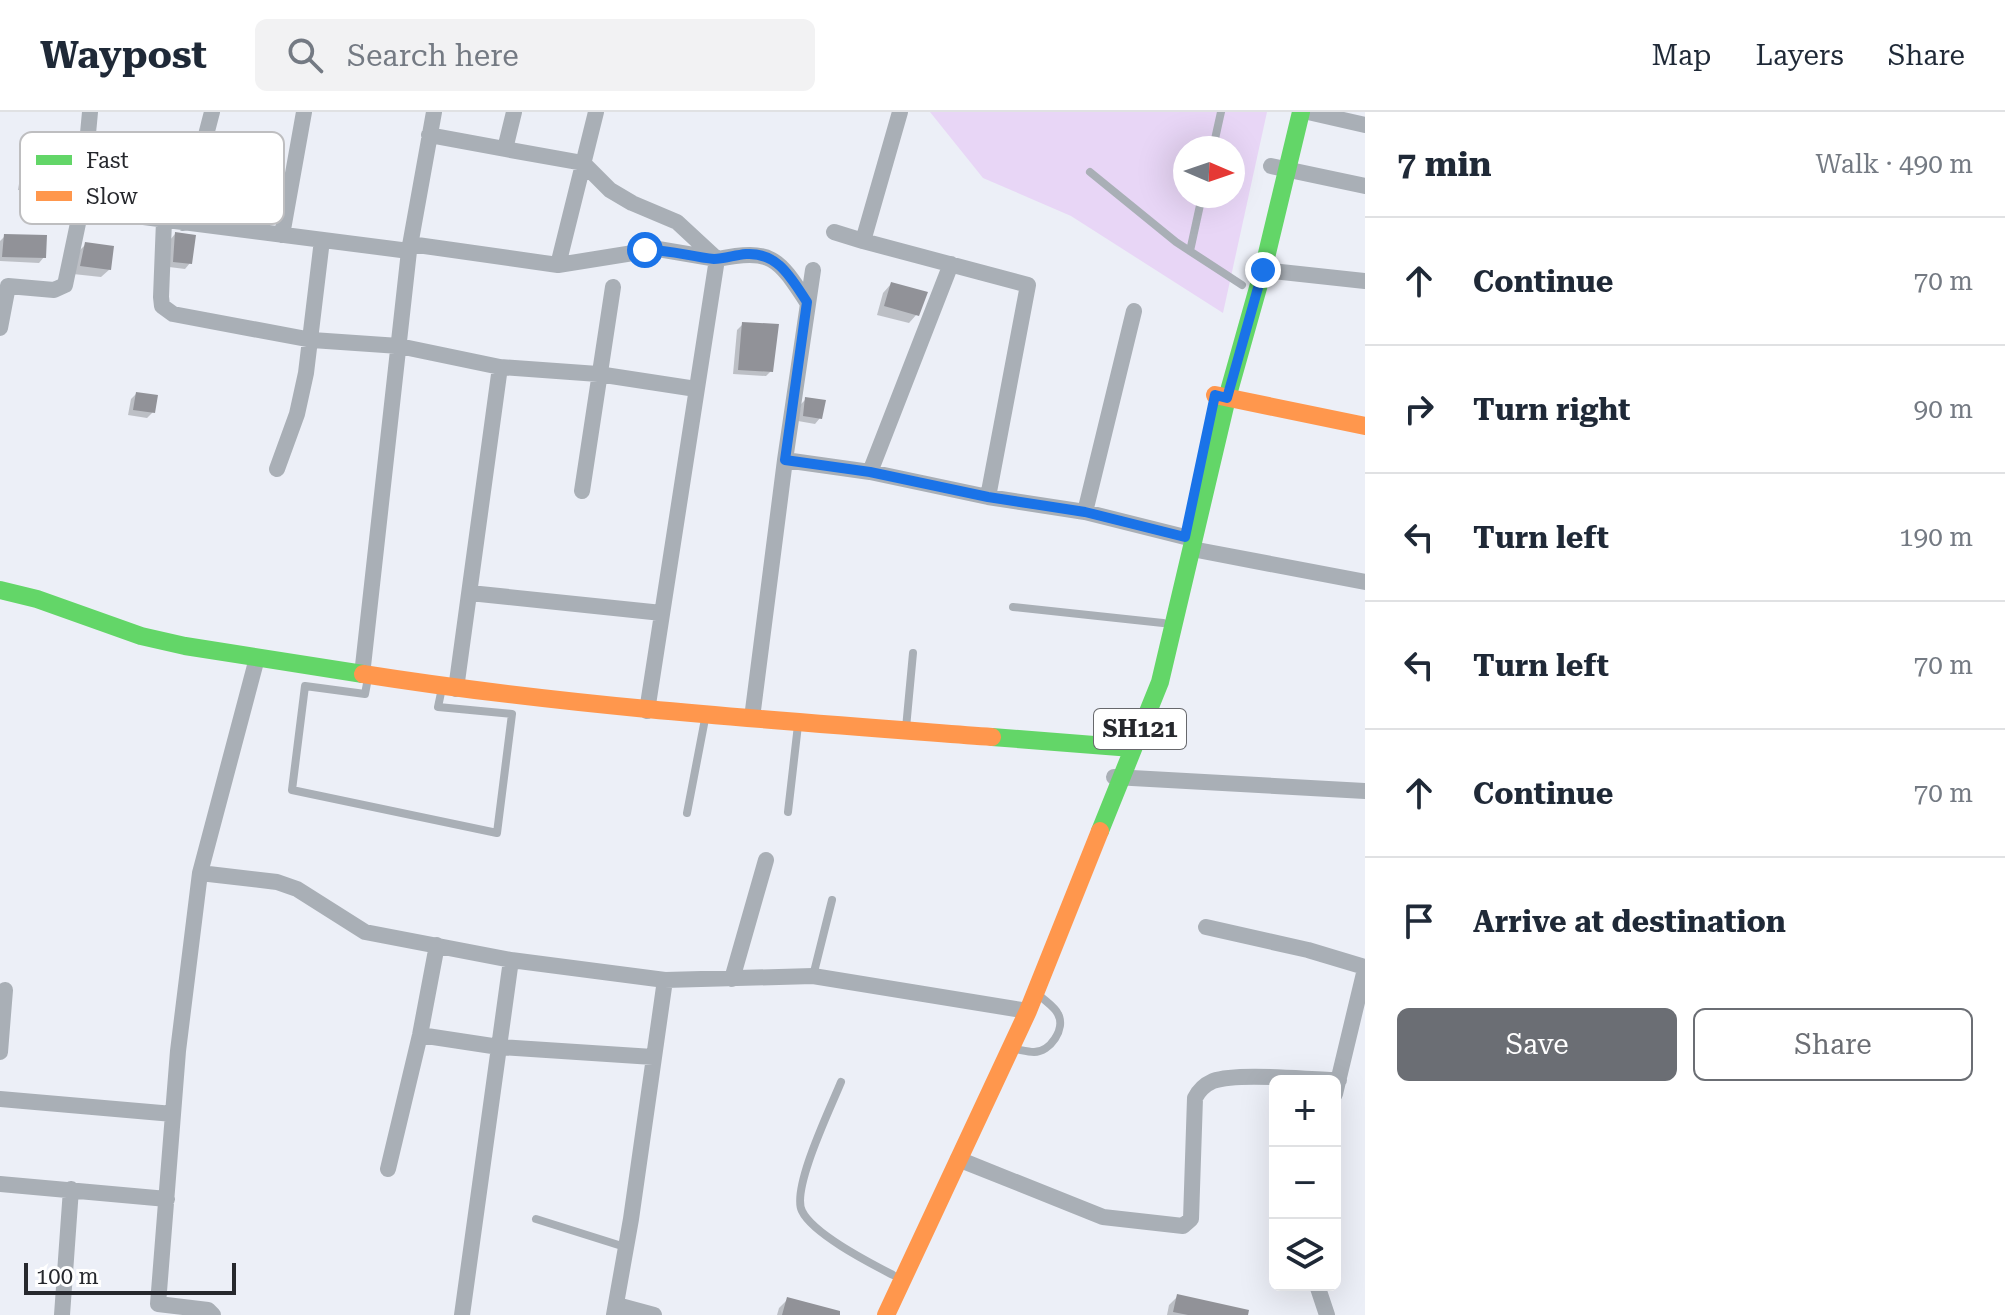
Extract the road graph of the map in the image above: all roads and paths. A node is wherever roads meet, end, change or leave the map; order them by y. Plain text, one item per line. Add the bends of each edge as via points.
1 (90, 112) edge
2 (212, 112) edge
3 (304, 112) edge
4 (434, 112) edge
5 (514, 112) edge
6 (596, 112) edge
7 (900, 112) edge
8 (1221, 112) edge
9 (1284, 112) edge
10 (1301, 112) edge
11 (1308, 112) edge
12 (1365, 125) edge
13 (88, 132) edge
14 (207, 132) edge
15 (429, 135) junction
16 (1216, 136) edge
17 (505, 149) junction
18 (583, 163) junction
19 (1279, 168) junction
20 (1090, 172) dead end
21 (1365, 186) edge
22 (1199, 208) edge
23 (78, 224) edge
24 (164, 224) edge
25 (191, 224) edge
26 (284, 224) edge
27 (284, 224) edge
28 (834, 232) dead end
29 (282, 235) junction
30 (322, 240) junction
31 (863, 241) junction
32 (409, 247) junction
33 (1190, 251) junction
34 (717, 259) junction
35 (951, 264) junction
36 (558, 265) junction
37 (813, 270) dead end
38 (1263, 270) junction
39 (1365, 281) edge
40 (1242, 285) junction
41 (4, 286) edge
42 (613, 287) dead end
43 (807, 302) junction
44 (1134, 311) dead end
45 (0, 328) edge
46 (312, 340) junction
47 (399, 346) junction
48 (500, 367) junction
49 (598, 374) junction
50 (696, 389) junction
51 (1221, 396) junction
52 (1365, 426) edge
53 (785, 460) junction
54 (277, 469) dead end
55 (870, 472) junction
56 (582, 491) dead end
57 (988, 497) junction
58 (1085, 512) junction
59 (1188, 543) junction
60 (1365, 582) edge
61 (0, 590) edge
62 (470, 593) junction
63 (1013, 607) dead end
64 (662, 613) junction
65 (1163, 623) junction
66 (913, 653) dead end
67 (257, 658) junction
68 (366, 675) junction
69 (449, 688) junction
70 (647, 711) junction
71 (705, 715) junction
72 (752, 718) junction
73 (799, 722) junction
74 (905, 730) junction
75 (1126, 747) junction
76 (1115, 777) junction
77 (1365, 791) edge
78 (788, 812) dead end
79 (687, 813) dead end
80 (766, 860) dead end
81 (200, 873) junction
82 (832, 900) dead end
83 (1206, 927) dead end
84 (437, 945) junction
85 (511, 960) junction
86 (1365, 968) edge
87 (813, 976) junction
88 (732, 979) junction
89 (665, 980) junction
90 (5, 990) dead end
91 (1036, 992) junction
92 (1022, 1010) junction
93 (420, 1035) junction
94 (499, 1047) junction
95 (1010, 1049) junction
96 (0, 1052) edge
97 (653, 1057) junction
98 (1340, 1075) edge
99 (1269, 1081) edge
100 (841, 1082) dead end
101 (0, 1099) edge
102 (173, 1114) junction
103 (958, 1159) junction
104 (388, 1169) dead end
105 (0, 1184) edge
106 (71, 1189) junction
107 (167, 1199) junction
108 (536, 1219) dead end
109 (626, 1247) junction
110 (893, 1275) junction
111 (1319, 1291) edge
112 (155, 1309) edge
113 (615, 1310) edge
114 (62, 1315) edge
115 (213, 1315) edge
116 (462, 1315) edge
117 (654, 1315) edge
118 (874, 1315) edge
119 (886, 1315) edge
120 (1327, 1315) edge

1 - 13 street
2 - 14 street
3 - 26 street
4 - 15 street
5 - 17 street
6 - 18 street
7 - 31 street
8 - 16 lane
9 - 19 main road, SH121
10 - 19 main road, SH121
11 - 12 street
15 - 17 street
15 - 32 street
17 - 18 street
18 - 34 street via 610,190 677,222
18 - 36 street
19 - 21 street
19 - 38 main road, SH121
19 - 40 main road, SH121
20 - 33 lane
22 - 33 lane
23 - 41 street via 65,285 54,290
24 - 46 street via 161,297 167,311
25 - 29 street
27 - 29 street
28 - 31 street
29 - 30 street
30 - 32 street
30 - 46 street
31 - 35 street
32 - 36 street
32 - 47 street
33 - 40 lane
34 - 36 street via 658,249
34 - 43 street via 752,254 770,258 787,271
34 - 50 street
35 - 55 street
35 - 57 street via 1028,285
37 - 43 street
38 - 39 street
38 - 51 main road, SH121
40 - 51 main road, SH121
41 - 45 street
42 - 49 street
43 - 53 street
44 - 58 street
46 - 47 street
46 - 54 street via 297,414
47 - 48 street
47 - 68 street
48 - 49 street
48 - 62 street
49 - 50 street
49 - 56 street
50 - 64 street
51 - 52 main road
51 - 59 main road, SH121
53 - 55 street
53 - 72 street
55 - 57 street
57 - 58 street
58 - 59 street
59 - 60 street
59 - 65 main road, SH121
59 - 75 main road, SH121 via 1160,682
61 - 67 main road via 141,636
62 - 64 street
62 - 69 street
63 - 65 lane
64 - 70 street
65 - 75 main road, SH121
66 - 74 lane
67 - 68 main road
67 - 81 street
68 - 69 main road
68 - 69 lane via 365,694 305,686 292,790 497,833 512,714 438,707
69 - 70 main road
70 - 71 main road
71 - 72 main road
71 - 79 lane
72 - 73 main road
73 - 74 main road
73 - 78 lane
74 - 75 main road
75 - 76 main road, SH121
76 - 77 street
76 - 91 main road, SH121
76 - 92 main road, SH121
80 - 88 street
81 - 84 street via 277,882 365,932
81 - 102 street
82 - 87 lane
83 - 86 street
84 - 85 street
84 - 93 street
85 - 89 street
85 - 94 street
86 - 98 street
87 - 88 street
87 - 92 street
88 - 89 street
89 - 97 street
90 - 96 street
91 - 92 main road, SH121
91 - 95 lane via 1059,1014 1054,1042 1035,1052
92 - 95 main road, SH121
92 - 110 main road, SH121
93 - 94 street
93 - 104 street
94 - 97 street
94 - 116 street
95 - 103 main road, SH121
97 - 109 street
99 - 103 street via 1217,1080 1195,1098 1191,1219 1183,1226 1103,1217
100 - 110 lane via 798,1198 809,1220
101 - 102 street
102 - 107 street
103 - 119 main road, SH121
105 - 106 street
106 - 107 street
106 - 114 street
107 - 112 street
108 - 109 lane
109 - 113 street
110 - 118 main road, SH121
111 - 120 street
112 - 115 street via 208,1310
113 - 117 street

